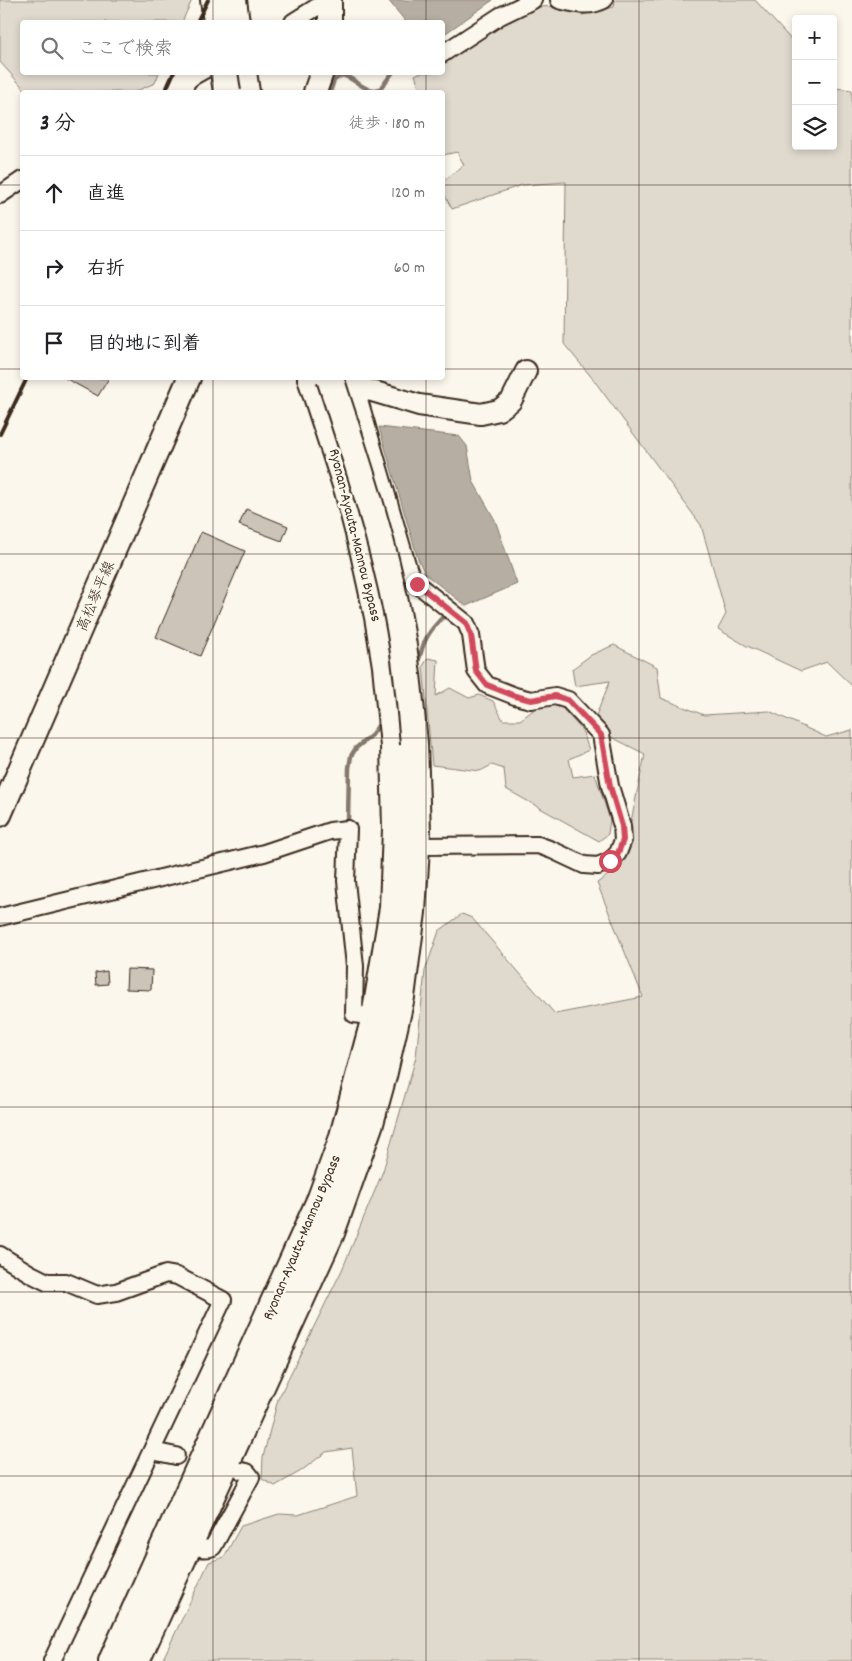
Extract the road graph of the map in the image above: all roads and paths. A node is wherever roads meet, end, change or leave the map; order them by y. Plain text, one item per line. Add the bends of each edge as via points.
1 (214, 0) edge
2 (233, 0) edge
3 (329, 0) edge
4 (534, 0) edge
5 (559, 0) edge
6 (604, 0) edge
7 (217, 20) edge
8 (236, 20) edge
9 (296, 20) edge
10 (330, 20) edge
11 (445, 52) edge
12 (224, 75) edge
13 (227, 75) edge
14 (243, 75) edge
15 (321, 75) edge
16 (206, 90) edge
17 (227, 90) edge
18 (246, 90) edge
19 (315, 90) edge
20 (20, 181) edge
21 (0, 195) edge
22 (526, 371) dead end
23 (188, 380) edge
24 (312, 380) edge
25 (326, 380) edge
26 (331, 380) edge
27 (355, 386) junction
28 (404, 745) junction
29 (0, 815) edge
30 (416, 846) junction
31 (0, 917) edge
32 (375, 1017) junction
33 (0, 1255) edge
34 (152, 1451) junction
35 (176, 1456) dead end
36 (242, 1471) dead end
37 (180, 1538) junction
38 (52, 1661) edge
39 (112, 1661) edge
40 (136, 1661) edge

1 - 7 highway
2 - 8 highway
3 - 9 street
3 - 10 main road
4 - 11 street via 500,16
5 - 6 street via 595,5
12 - 17 highway, bridge
13 - 16 street
14 - 18 highway
15 - 19 main road
20 - 21 street
22 - 27 street via 511,401 499,410 481,414 419,405
23 - 29 main road, 高松琴平線
24 - 28 highway, Ryonan-Ayauta-Mannou Bypass via 348,491 364,553
25 - 27 street
26 - 28 highway, Ryonan-Ayauta-Mannou Bypass, bridge via 366,488 398,613 406,663
27 - 30 street via 409,571 417,584 466,623 476,671 487,685 531,700 555,696 568,700 601,735 623,840 618,853 598,866 584,865 538,845
28 - 30 highway, Ryonan-Ayauta-Mannou Bypass
28 - 32 highway, Ryonan-Ayauta-Mannou Bypass via 393,908
30 - 37 highway, Ryonan-Ayauta-Mannou Bypass via 412,912 401,997 370,1123 331,1233
31 - 32 street via 264,853 330,831 348,829 346,881 355,966 354,1014
32 - 37 highway, Ryonan-Ayauta-Mannou Bypass via 342,1140 321,1198
33 - 34 street via 47,1282 66,1282 97,1295 116,1292 166,1274 177,1276 223,1300
34 - 35 street
34 - 38 street
36 - 37 street via 251,1476 213,1547 201,1549
37 - 39 highway, Ryonan-Ayauta-Mannou Bypass
37 - 40 highway, Ryonan-Ayauta-Mannou Bypass

